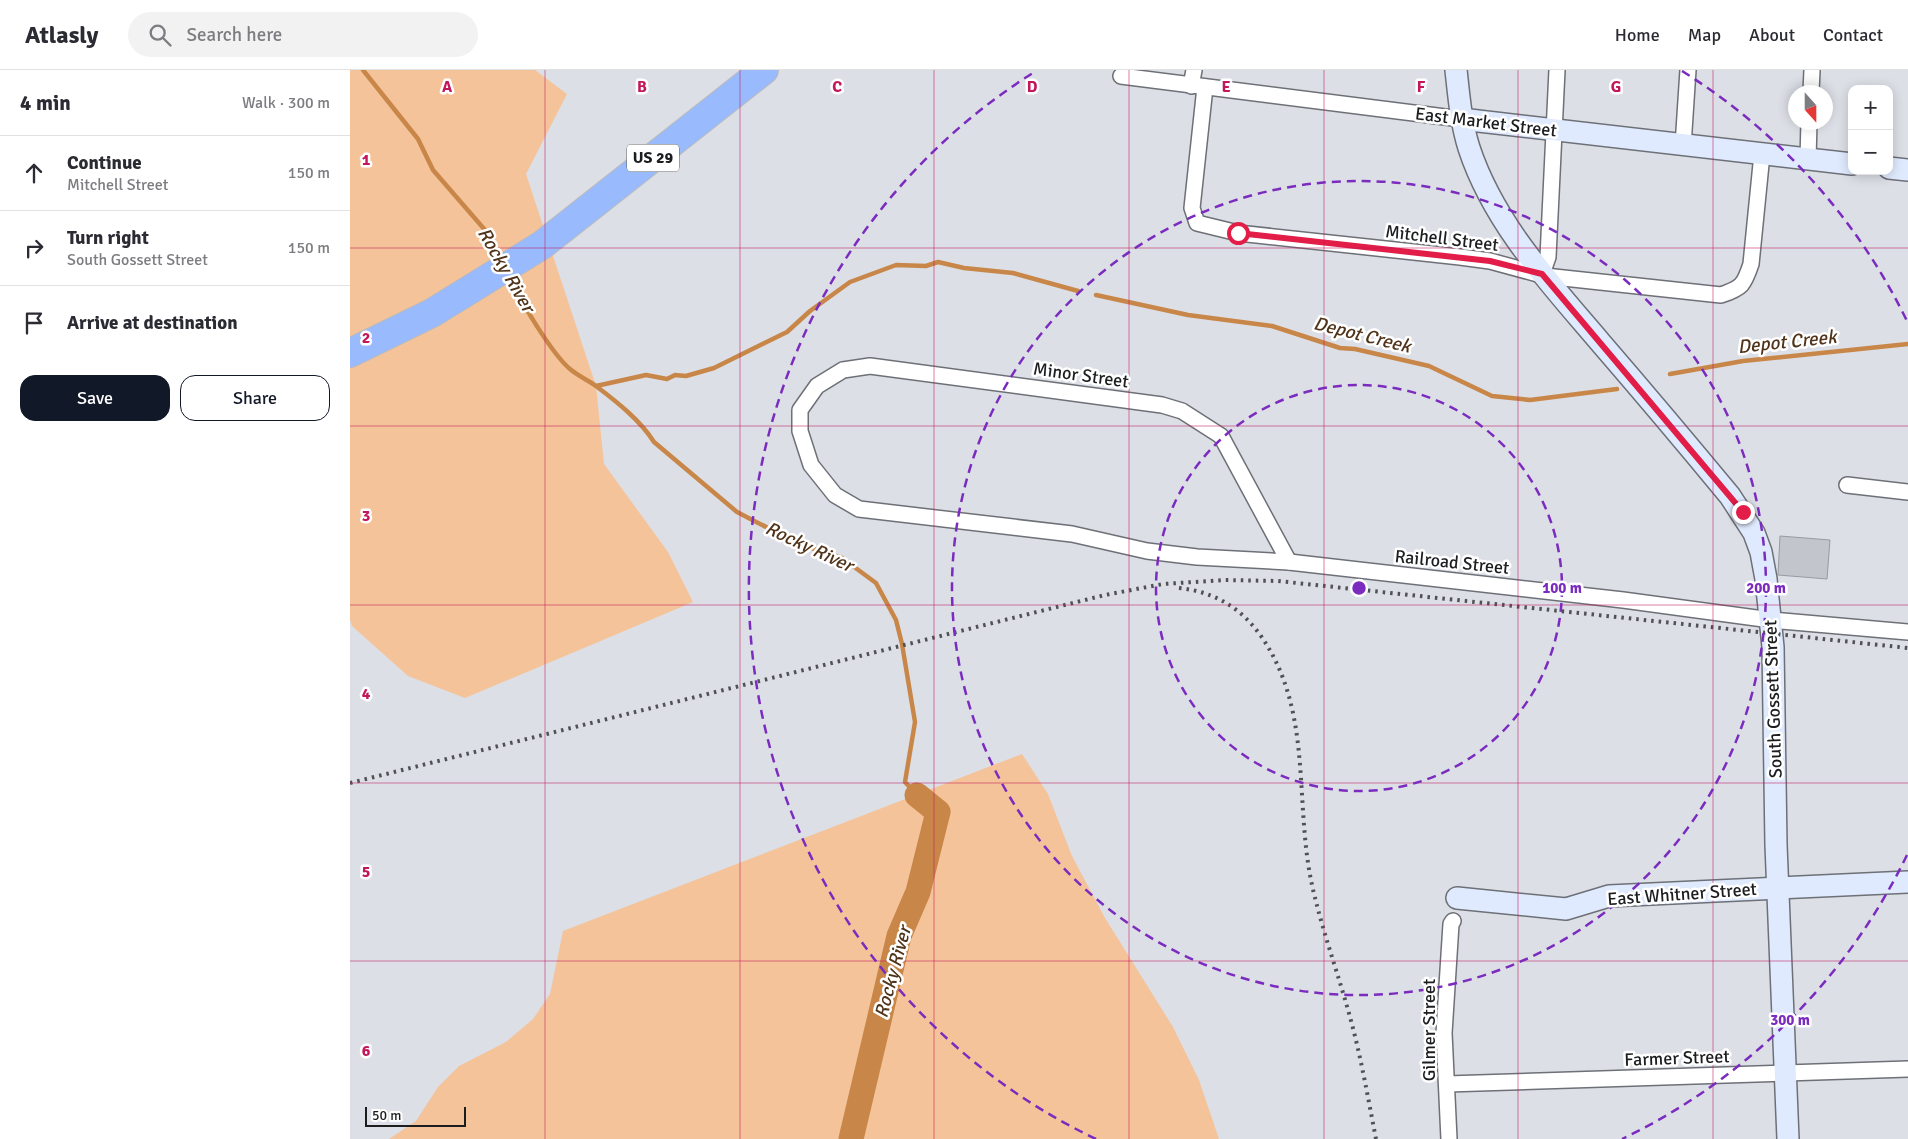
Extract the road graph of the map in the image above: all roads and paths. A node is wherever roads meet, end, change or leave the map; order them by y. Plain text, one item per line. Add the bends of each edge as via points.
1 (764, 70) edge
2 (1194, 70) edge
3 (1456, 70) edge
4 (1557, 70) edge
5 (1688, 70) edge
6 (1812, 70) edge
7 (1144, 74) edge
8 (1120, 76) dead end
9 (1811, 85) edge
10 (1198, 86) junction
11 (1461, 120) junction
12 (1809, 130) edge
13 (1555, 131) junction
14 (1683, 146) junction
15 (1762, 154) junction
16 (1808, 159) junction
17 (1848, 164) edge
18 (1893, 168) edge
19 (1908, 170) edge
20 (1542, 274) junction
21 (350, 352) edge
22 (1847, 485) dead end
23 (1908, 492) edge
24 (1289, 562) junction
25 (1771, 620) junction
26 (1908, 632) edge
27 (1908, 882) edge
28 (1778, 887) junction
29 (1457, 898) dead end
30 (1453, 921) dead end
31 (1908, 1069) edge
32 (1785, 1073) junction
33 (1447, 1084) junction
34 (1449, 1139) edge
35 (1788, 1139) edge

1 - 21 highway, US 29 via 542,245 432,313
2 - 10 street
3 - 11 main road, South Gossett Street
4 - 13 street
5 - 14 street
6 - 9 street
7 - 8 street, East Market Street
7 - 10 street, East Market Street
10 - 11 street, East Market Street
10 - 20 street, Mitchell Street via 1192,208 1197,223 1238,233 1490,261
11 - 13 main road, East Market Street
11 - 20 main road, South Gossett Street via 1484,184 1513,236
12 - 16 street
13 - 14 main road, East Market Street
13 - 20 street via 1548,257
14 - 15 main road, East Market Street
15 - 16 main road, East Market Street
15 - 20 street, Mitchell Street via 1751,264 1739,289 1721,295
16 - 17 main road, East Market Street
18 - 19 main road
20 - 25 main road, South Gossett Street via 1743,512 1761,552
22 - 23 street
24 - 24 street, Minor Street via 1221,436 1182,411 1162,405 870,366 843,370 817,386 800,410 800,431 810,465 835,495 859,509 1072,534 1147,551
24 - 25 street, Railroad Street
25 - 26 street, Railroad Street
25 - 28 main road, South Gossett Street
27 - 28 main road, East Whitner Street
28 - 29 main road, East Whitner Street via 1609,896 1566,909
28 - 32 main road, South Gossett Street
30 - 33 street, Gilmer Street via 1444,1033
31 - 32 street, Farmer Street
32 - 33 street, Farmer Street
32 - 35 main road, South Gossett Street
33 - 34 street, Gilmer Street

